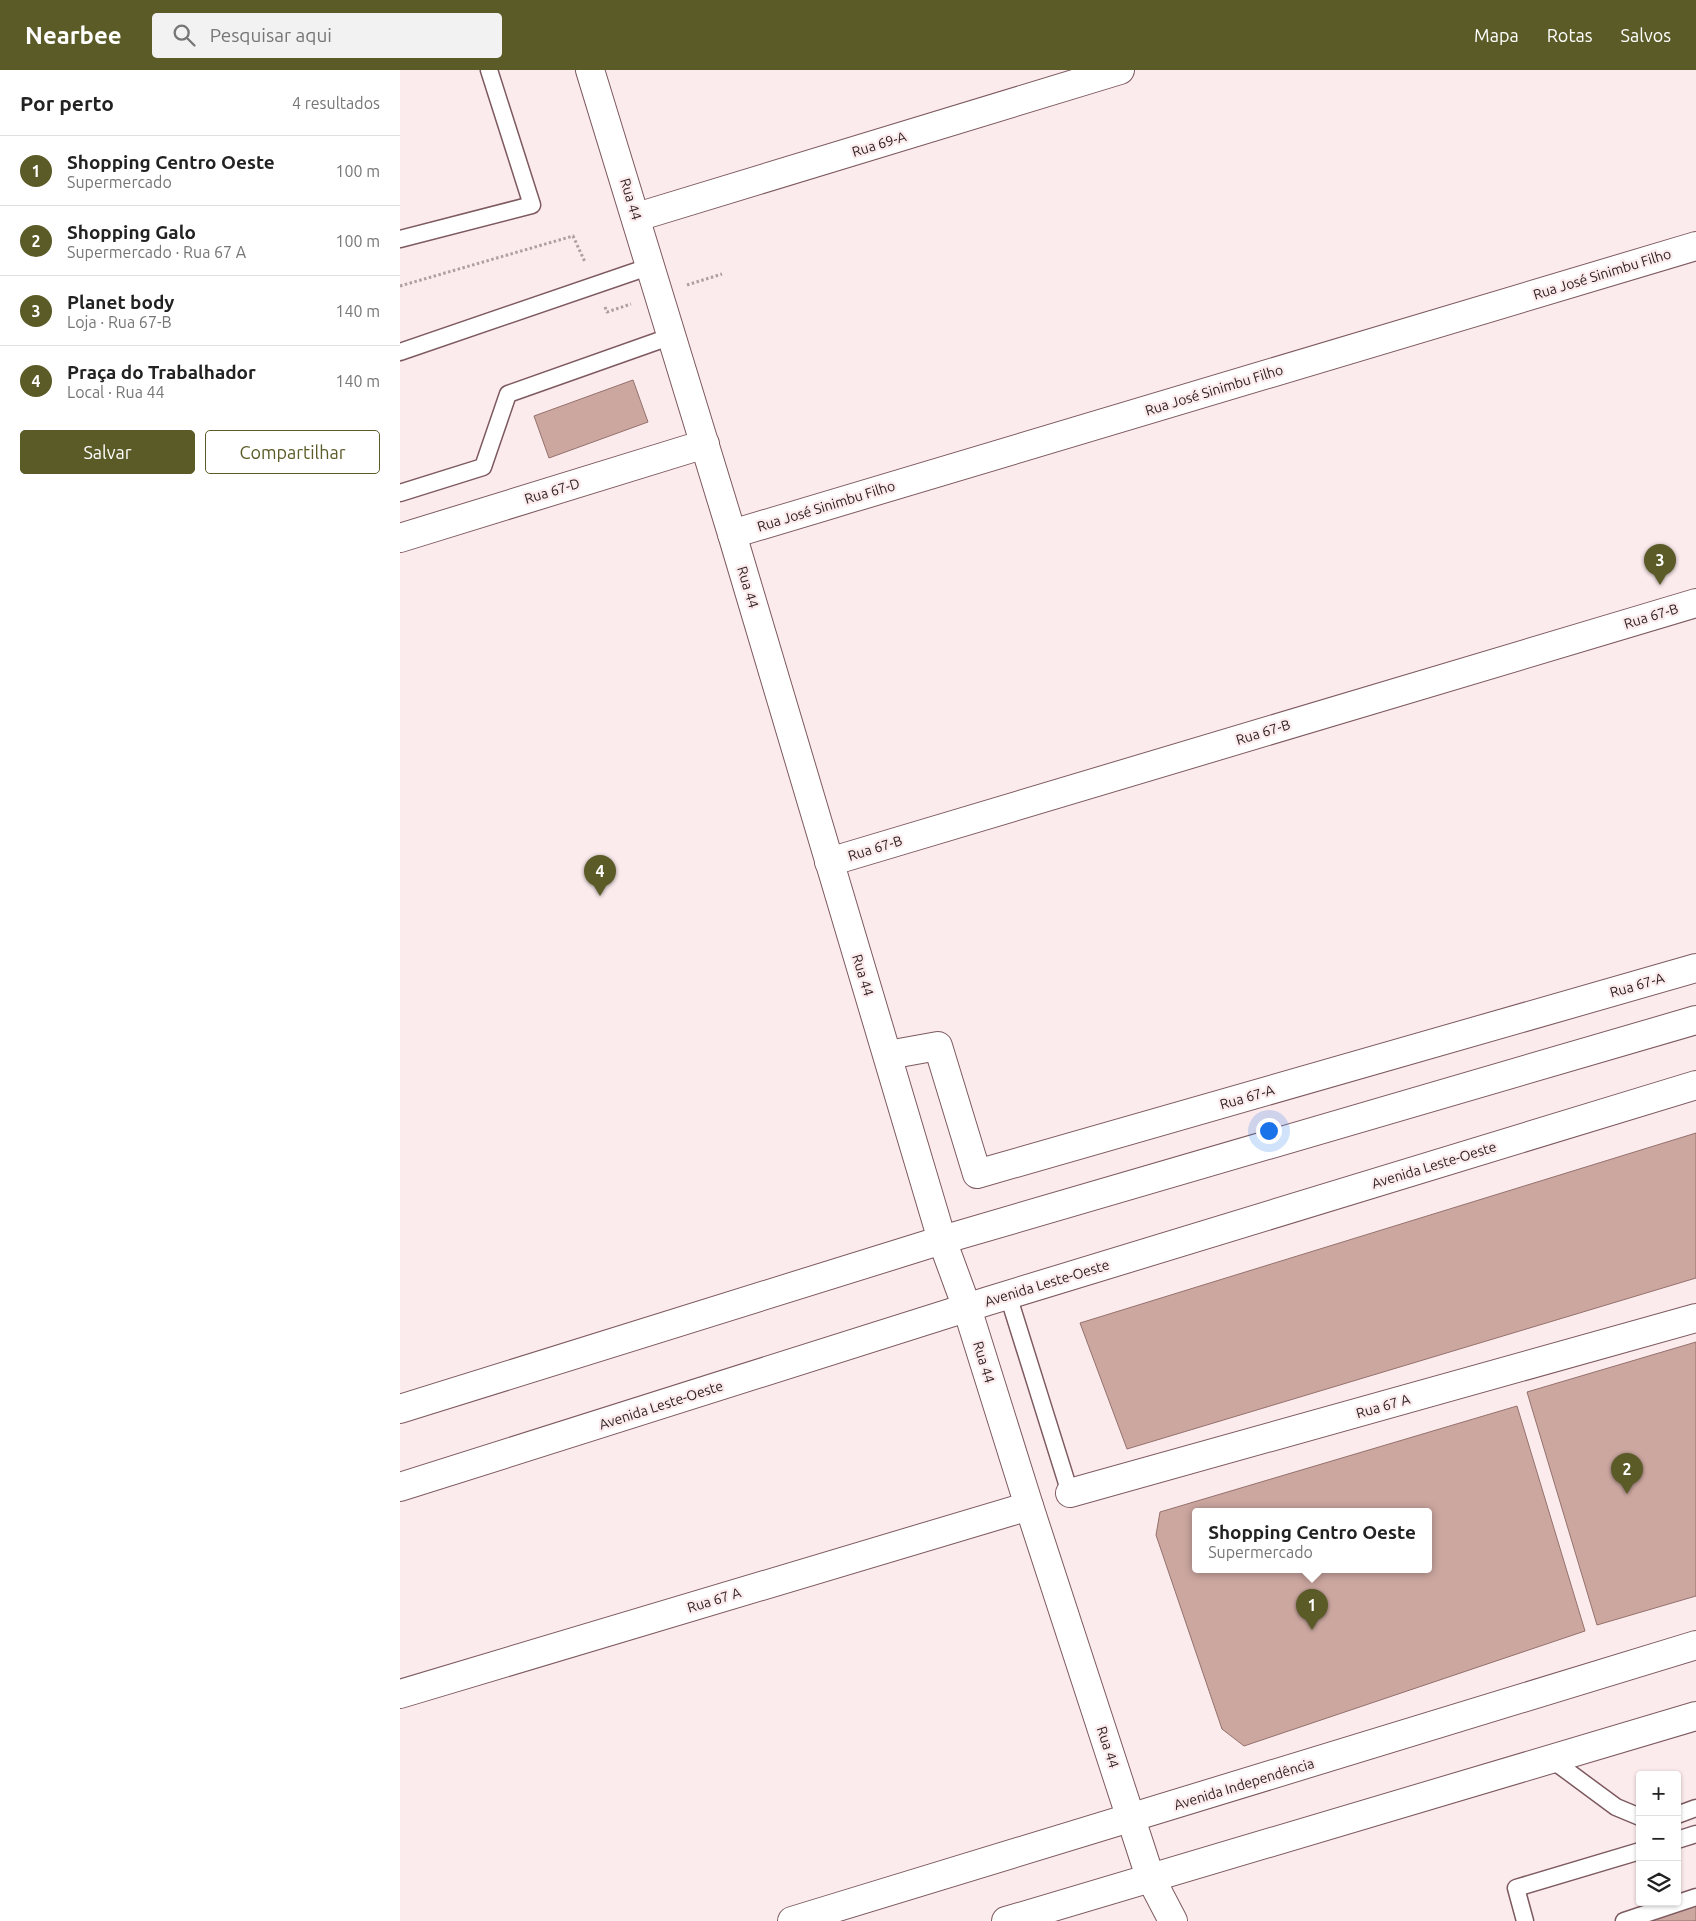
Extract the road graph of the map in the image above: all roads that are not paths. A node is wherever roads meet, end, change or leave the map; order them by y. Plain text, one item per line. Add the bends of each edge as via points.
1 (489, 70) edge
2 (590, 70) edge
3 (1120, 70) edge
4 (636, 217) junction
5 (400, 238) edge
6 (1696, 246) edge
7 (651, 266) junction
8 (672, 336) junction
9 (400, 352) edge
10 (705, 444) junction
11 (400, 493) edge
12 (732, 534) junction
13 (400, 538) edge
14 (1696, 603) edge
15 (830, 862) junction
16 (1696, 968) edge
17 (1696, 1020) edge
18 (888, 1056) junction
19 (1696, 1085) edge
20 (942, 1240) junction
21 (1008, 1295) junction
22 (967, 1308) junction
23 (1696, 1318) edge
24 (400, 1409) edge
25 (400, 1488) edge
26 (1070, 1493) joint
27 (1029, 1506) junction
28 (1696, 1645) edge
29 (400, 1694) edge
30 (1696, 1716) edge
31 (1551, 1759) junction
32 (1696, 1808) edge
33 (1681, 1814) edge
34 (1638, 1816) edge
35 (1132, 1819) junction
36 (1696, 1834) edge
37 (1681, 1839) edge
38 (1636, 1852) edge
39 (1150, 1877) junction
40 (1696, 1897) edge
41 (792, 1921) edge
42 (1006, 1921) edge
43 (1173, 1921) edge
44 (1525, 1921) edge
45 (1624, 1921) edge

1 - 5 lane via 532,205
2 - 4 main road, Rua 44
3 - 4 main road, Rua 69-A
4 - 7 main road, Rua 44
6 - 12 main road, Rua José Sinimbu Filho
7 - 8 main road, Rua 44
7 - 9 lane
8 - 10 main road, Rua 44
8 - 11 lane via 508,394 483,467
10 - 12 main road, Rua 44
10 - 13 main road, Rua 67-D
12 - 15 main road, Rua 44
14 - 15 main road, Rua 67-B
15 - 18 main road, Rua 44
16 - 18 main road, Rua 67-A via 977,1174 938,1046
17 - 20 main road
18 - 20 main road, Rua 44
19 - 21 main road, Avenida Leste-Oeste
20 - 22 main road, Rua 44
20 - 24 main road
21 - 22 main road, Avenida Leste-Oeste
21 - 26 lane
22 - 25 main road, Avenida Leste-Oeste
22 - 27 main road, Rua 44
23 - 26 main road, Rua 67 A
27 - 29 main road, Rua 67 A
27 - 35 main road, Rua 44
28 - 35 main road, Avenida Independência
30 - 31 main road
31 - 34 lane via 1616,1807
31 - 39 main road
32 - 33 lane
35 - 39 main road, Rua 44
35 - 41 main road, Avenida Independência
36 - 37 lane
38 - 44 lane via 1516,1888
39 - 42 main road
39 - 43 main road, Rua 44
40 - 45 lane

